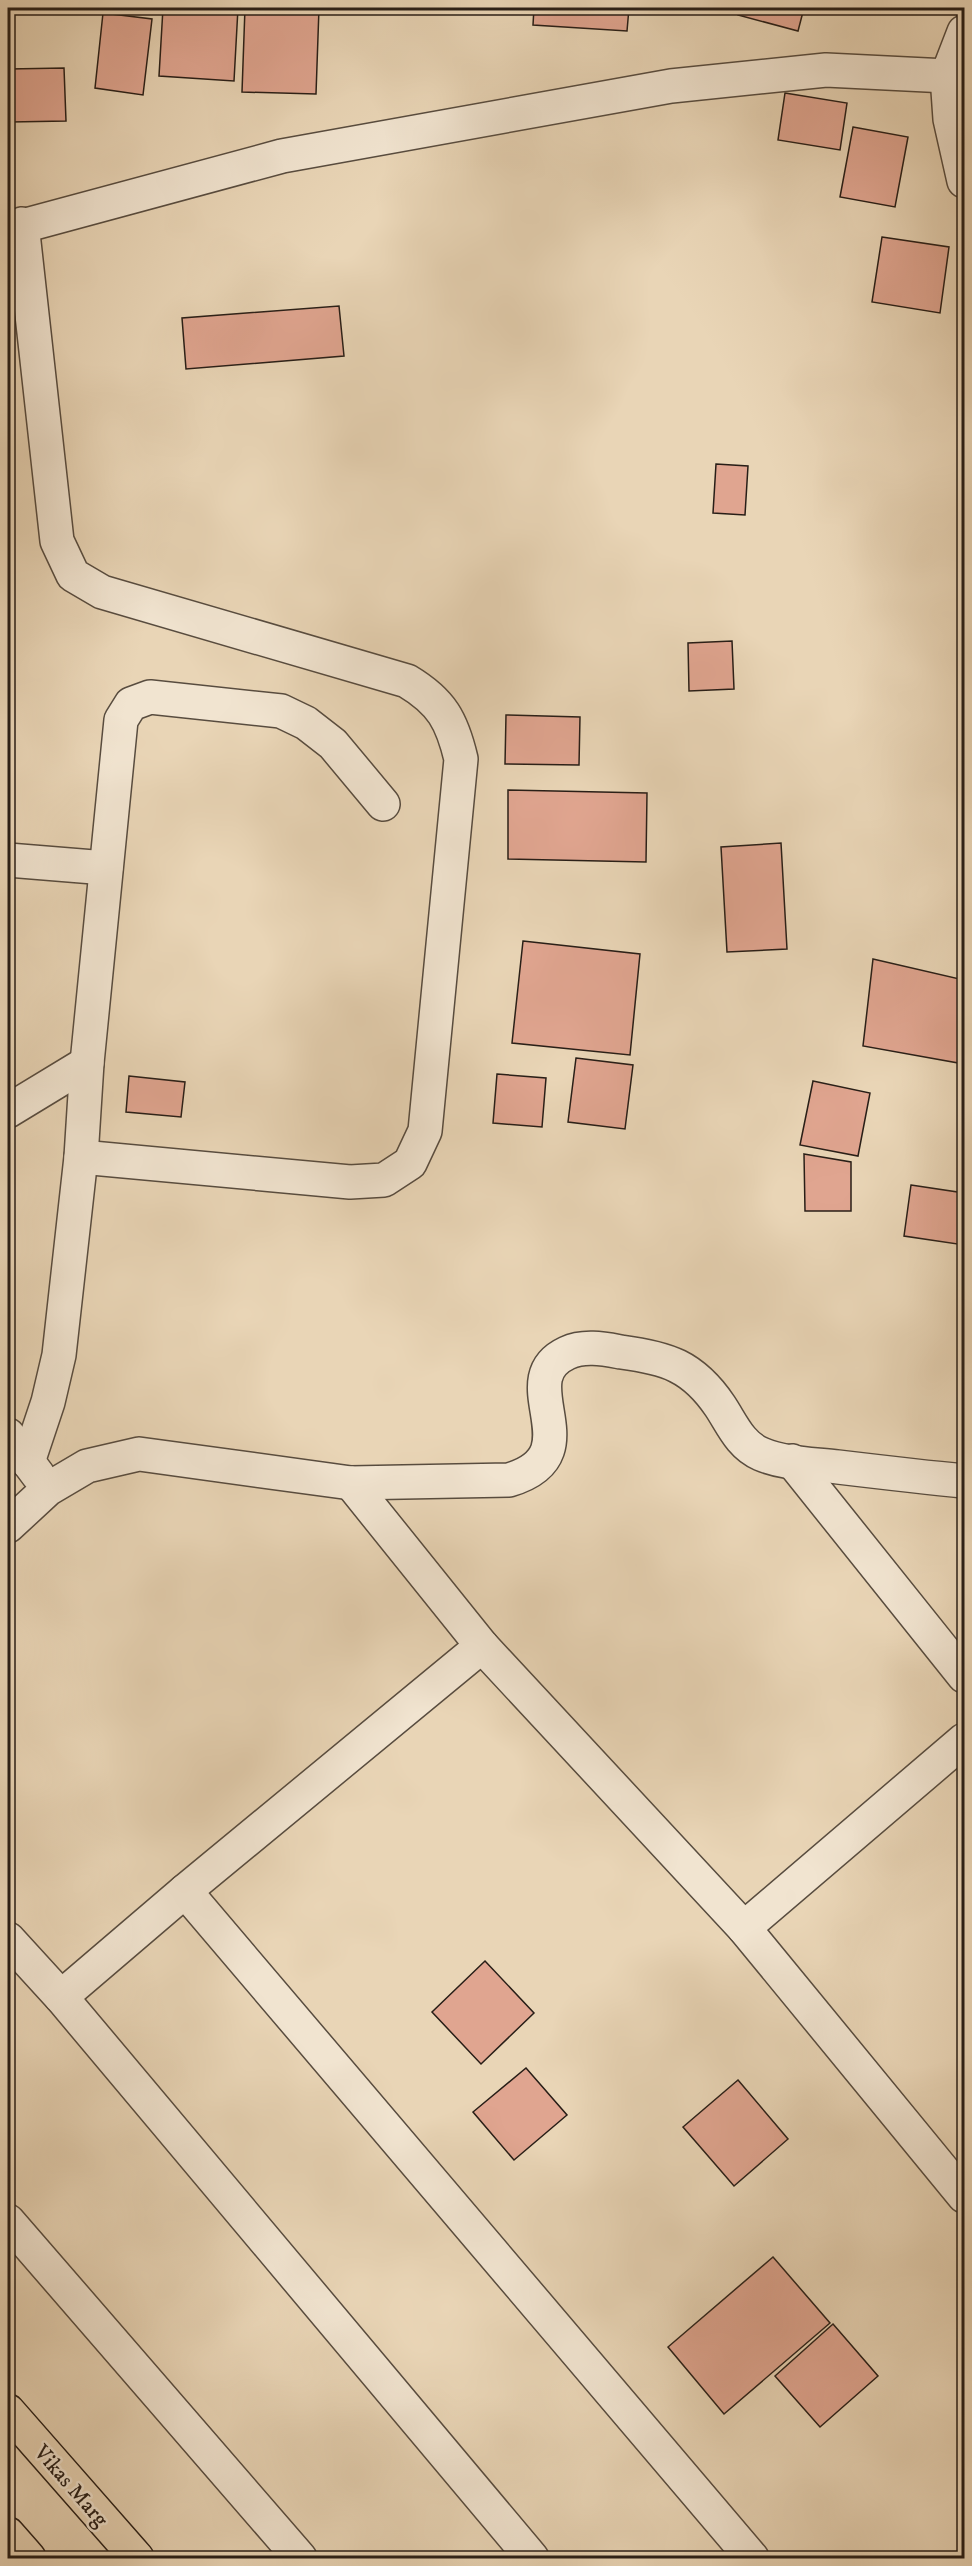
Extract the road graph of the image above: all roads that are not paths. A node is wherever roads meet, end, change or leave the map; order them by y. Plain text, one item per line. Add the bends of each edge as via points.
1 (964, 32) edge
2 (947, 76) junction
3 (964, 181) edge
4 (15, 227) edge
5 (383, 804) dead end
6 (8, 860) edge
7 (106, 868) junction
8 (87, 1063) junction
9 (8, 1111) edge
10 (81, 1157) junction
11 (8, 1435) edge
12 (792, 1461) junction
13 (28, 1462) junction
14 (964, 1481) edge
15 (351, 1483) junction
16 (48, 1489) junction
17 (8, 1526) edge
18 (482, 1646) junction
19 (964, 1676) edge
20 (964, 1740) edge
21 (185, 1891) junction
22 (744, 1928) junction
23 (8, 1939) edge
24 (61, 1997) junction
25 (964, 2196) edge
26 (8, 2221) edge
27 (8, 2411) edge
28 (8, 2534) edge
29 (29, 2559) edge
30 (137, 2559) edge
31 (300, 2559) edge
32 (532, 2559) edge
33 (752, 2559) edge

1 - 2 street
2 - 3 street via 950,119
2 - 4 street via 826,69 671,86 282,156
4 - 10 street via 57,541 73,575 102,592 407,681 444,711 455,732 461,759 425,1131 410,1163 384,1180 350,1182
5 - 7 street via 333,744 306,723 281,711 150,697 131,704 121,720
6 - 7 street
7 - 8 street
8 - 9 street
8 - 10 street
10 - 13 street via 59,1355
11 - 13 street
12 - 14 street
12 - 15 street via 761,1454 740,1439 693,1374 658,1357 591,1347 569,1352 549,1369 544,1393 551,1438 547,1455 524,1476 509,1480
12 - 19 street
13 - 16 street
15 - 16 street via 139,1454 87,1466
15 - 18 street
16 - 17 street
18 - 21 street
18 - 22 street
20 - 22 street
21 - 24 street
21 - 33 street
22 - 25 street
23 - 24 street
24 - 32 street
26 - 31 street
27 - 30 main road, Vikas Marg
28 - 29 main road

